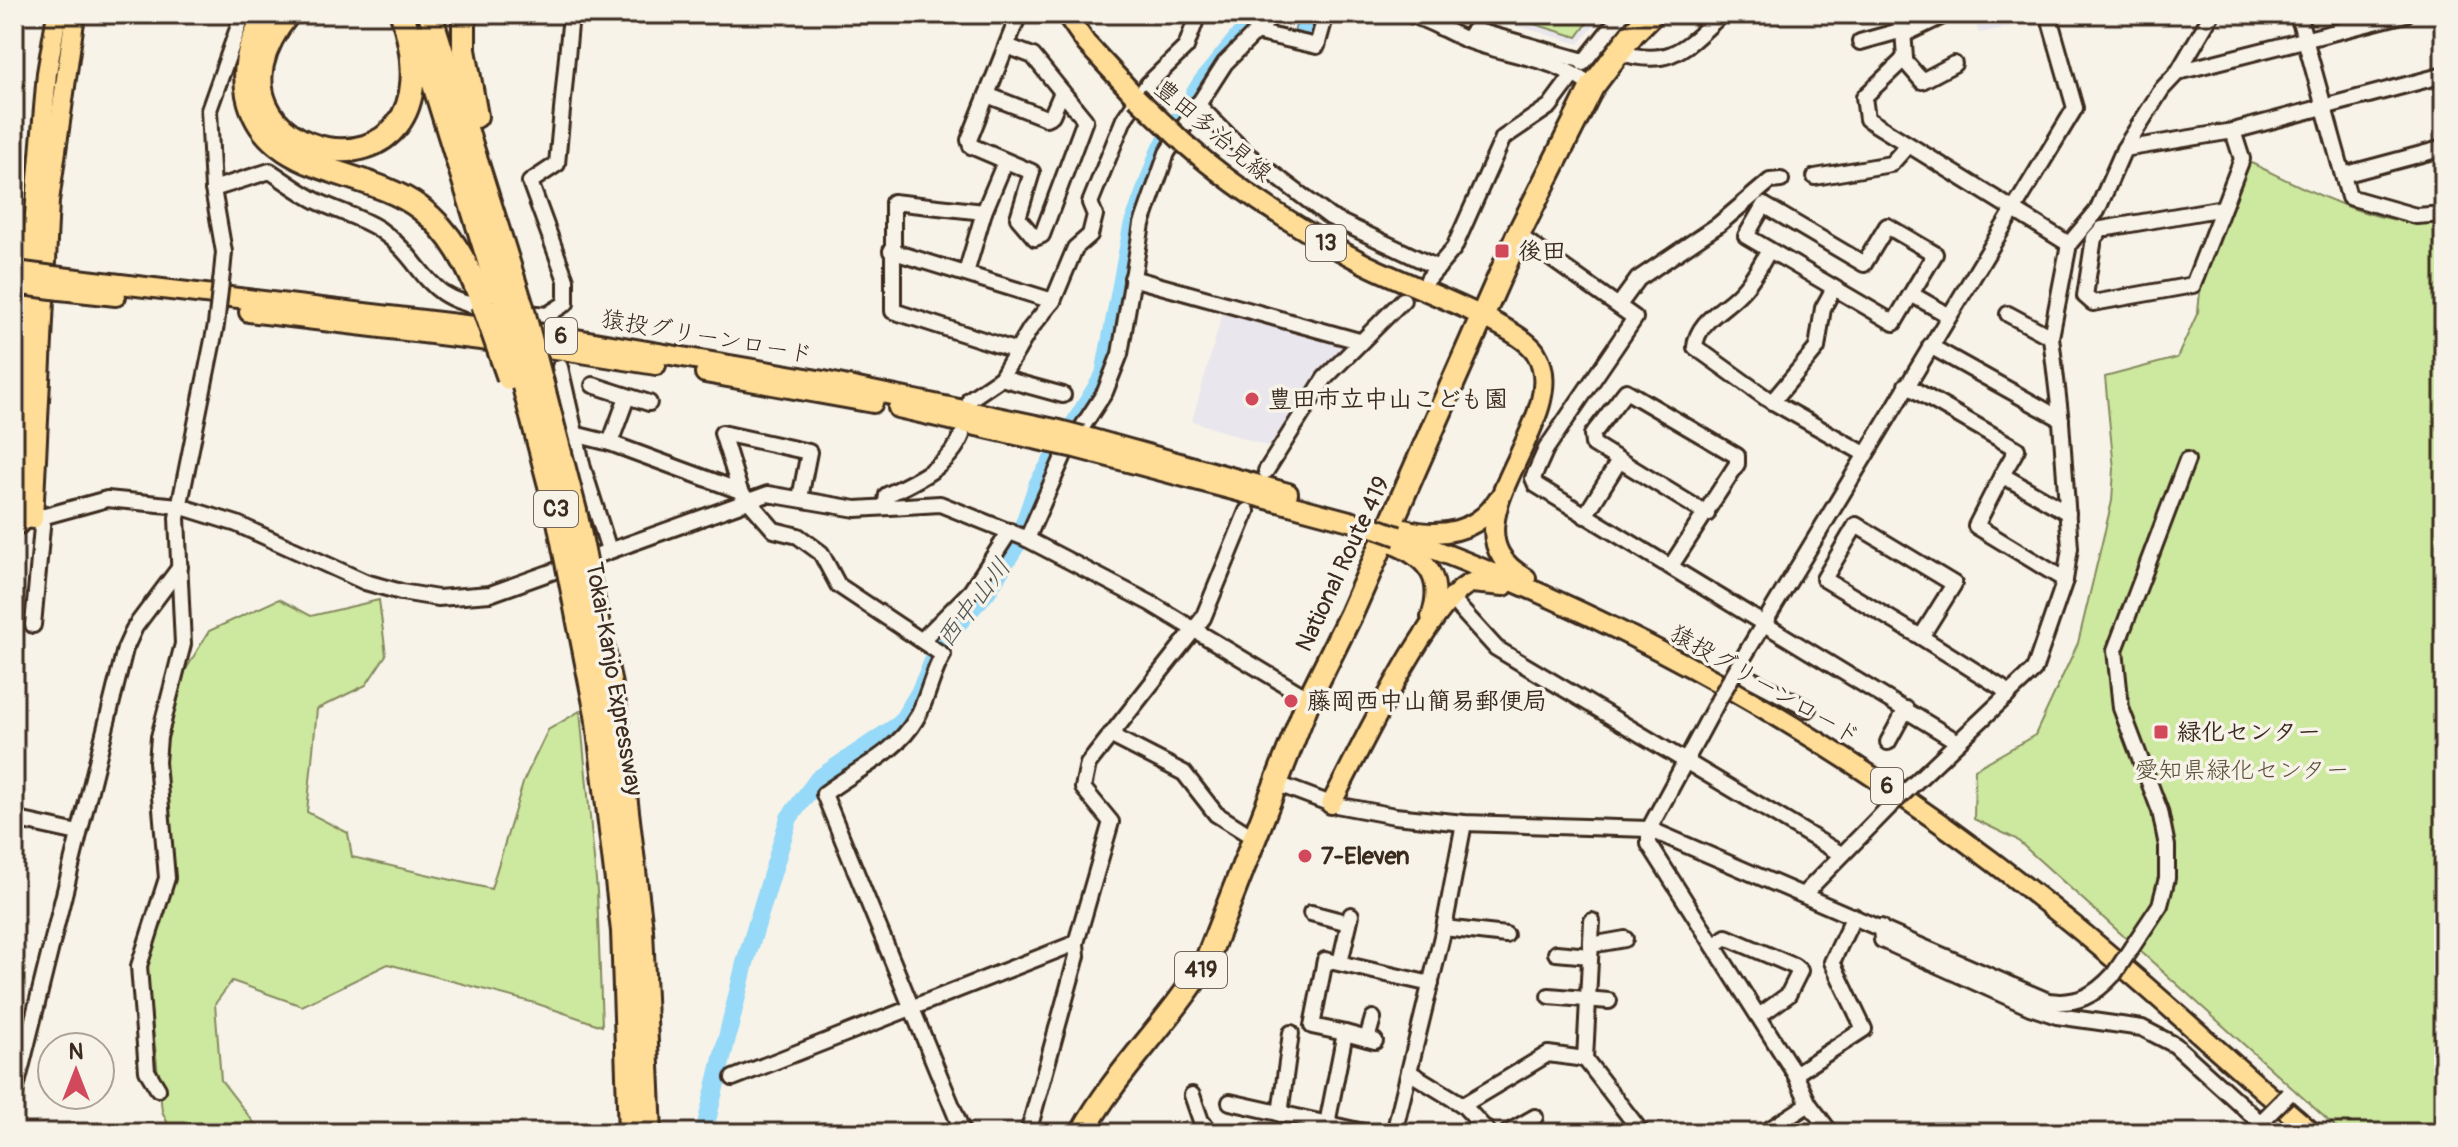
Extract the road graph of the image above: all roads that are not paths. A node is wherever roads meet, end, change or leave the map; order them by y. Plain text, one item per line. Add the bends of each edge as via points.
1 (57, 14) edge
2 (75, 14) edge
3 (243, 14) edge
4 (268, 14) edge
5 (288, 14) edge
6 (402, 14) edge
7 (411, 14) edge
8 (430, 14) edge
9 (464, 14) edge
10 (571, 14) edge
11 (1019, 14) edge
12 (1066, 14) edge
13 (1198, 14) edge
14 (1274, 14) edge
15 (1326, 14) edge
16 (1408, 14) edge
17 (1622, 14) edge
18 (1652, 14) edge
19 (1722, 14) edge
20 (1894, 14) edge
21 (1947, 14) edge
22 (2212, 14) edge
23 (2298, 14) edge
24 (2404, 14) edge
25 (2349, 21) edge
26 (2051, 24) dead end
27 (1255, 32) junction
28 (1903, 32) junction
29 (1466, 40) junction
30 (2305, 40) junction
31 (1860, 42) dead end
32 (1007, 46) junction
33 (1618, 52) junction
34 (1903, 59) junction
35 (1954, 64) dead end
36 (2178, 72) junction
37 (2444, 75) edge
38 (1570, 79) dead end
39 (1592, 87) junction
40 (1062, 92) junction
41 (987, 95) junction
42 (1197, 104) junction
43 (2324, 108) junction
44 (2233, 131) junction
45 (1908, 145) junction
46 (2444, 148) edge
47 (2124, 149) junction
48 (1005, 162) junction
49 (2343, 175) junction
50 (1815, 177) dead end
51 (1781, 180) dead end
52 (213, 189) junction
53 (2013, 207) junction
54 (2223, 208) junction
55 (984, 212) junction
56 (2444, 214) edge
57 (1518, 235) junction
58 (2069, 244) junction
59 (1769, 250) junction
60 (891, 251) junction
61 (966, 273) junction
62 (15, 277) edge
63 (1132, 278) junction
64 (1834, 288) junction
65 (1911, 294) junction
66 (1403, 300) dead end
67 (1053, 301) junction
68 (1619, 305) junction
69 (503, 306) junction
70 (2008, 314) dead end
71 (1948, 315) junction
72 (28, 319) edge
73 (1483, 319) junction
74 (2051, 337) junction
75 (1359, 341) junction
76 (1930, 346) junction
77 (1017, 351) junction
78 (560, 367) dead end
79 (1001, 378) junction
80 (593, 385) dead end
81 (1906, 385) junction
82 (1063, 395) dead end
83 (627, 397) junction
84 (970, 399) dead end
85 (1772, 402) junction
86 (649, 403) dead end
87 (2061, 419) junction
88 (574, 434) junction
89 (962, 435) dead end
90 (610, 443) junction
91 (1865, 454) junction
92 (2187, 460) dead end
93 (1619, 461) junction
94 (2002, 475) junction
95 (1511, 476) junction
96 (1262, 484) junction
97 (745, 496) junction
98 (800, 498) junction
99 (179, 506) junction
100 (885, 507) junction
101 (1247, 511) dead end
102 (2068, 513) junction
103 (1707, 514) junction
104 (1585, 516) junction
105 (27, 521) edge
106 (1018, 535) junction
107 (1398, 536) junction
108 (609, 550) junction
109 (1799, 564) junction
110 (1671, 566) junction
111 (180, 567) junction
112 (1824, 579) junction
113 (2065, 580) junction
114 (1457, 605) dead end
115 (1763, 621) junction
116 (33, 625) dead end
117 (1195, 627) junction
118 (1619, 630) junction
119 (1426, 631) junction
120 (1921, 637) junction
121 (923, 641) junction
122 (1655, 649) junction
123 (1738, 667) junction
124 (2007, 696) junction
125 (1309, 699) junction
126 (1808, 709) dead end
127 (1906, 709) junction
128 (606, 712) junction
129 (1110, 735) junction
130 (1888, 742) dead end
131 (1958, 742) junction
132 (1685, 761) junction
133 (1278, 784) junction
134 (1331, 804) junction
135 (14, 819) edge
136 (1464, 823) junction
137 (1649, 829) junction
138 (78, 833) junction
139 (1256, 839) junction
140 (1841, 854) junction
141 (1803, 895) junction
142 (1311, 913) dead end
143 (1854, 916) junction
144 (1592, 921) dead end
145 (1881, 927) junction
146 (1444, 928) junction
147 (632, 930) junction
148 (1506, 935) dead end
149 (1625, 939) dead end
150 (1076, 943) junction
151 (1714, 946) junction
152 (1590, 950) junction
153 (1556, 953) dead end
154 (1340, 963) junction
155 (1431, 984) junction
156 (1549, 996) dead end
157 (1588, 1000) junction
158 (1609, 1001) dead end
159 (910, 1008) junction
160 (1759, 1016) junction
161 (1373, 1018) dead end
162 (1291, 1033) dead end
163 (1345, 1033) junction
164 (1585, 1059) junction
165 (1409, 1072) junction
166 (1795, 1074) junction
167 (733, 1078) dead end
168 (158, 1089) dead end
169 (1192, 1095) dead end
170 (2288, 1095) dead end
171 (14, 1096) edge
172 (1230, 1102) dead end
173 (1809, 1104) junction
174 (1463, 1105) junction
175 (2245, 1107) junction
176 (1280, 1114) junction
177 (1535, 1117) dead end
178 (1320, 1126) edge
179 (1828, 1132) edge
180 (630, 1133) edge
181 (650, 1133) edge
182 (963, 1133) edge
183 (1028, 1133) edge
184 (1082, 1133) edge
185 (1212, 1133) edge
186 (1368, 1133) edge
187 (1394, 1133) edge
188 (1489, 1133) edge
189 (1507, 1133) edge
190 (1642, 1133) edge
191 (1764, 1133) edge
192 (2272, 1133) edge
193 (2313, 1133) edge

1 - 72 main road via 47,73
2 - 72 main road
3 - 52 street via 209,110
4 - 69 highway via 249,51 246,76 249,101 265,132 293,156 374,184 418,206
5 - 6 highway via 265,52 261,78 268,106 295,139 335,152 376,142 406,108 413,62
7 - 69 highway, Tokai-Kanjo Expressway / C3
8 - 69 highway, Tokai-Kanjo Expressway / C3
9 - 69 highway via 464,50
10 - 52 street via 557,164 530,182 566,280 566,303 558,312 481,307 447,297 430,286 410,254 376,227 316,200 270,171
11 - 32 street
12 - 73 main road, 豊田多治見線 / 13, bridge via 1136,97 1214,170 1283,219
13 - 67 street via 1186,47 1148,84 1124,119 1090,203 1095,215 1090,235 1075,248
14 - 27 street
15 - 27 street via 1317,46
16 - 29 street
17 - 29 street via 1583,62 1474,30
18 - 33 highway, National Route 419 / 419
19 - 33 street via 1672,57 1637,59
20 - 28 street
21 - 28 street
22 - 36 street
23 - 30 street
24 - 25 street
25 - 30 street
26 - 53 street via 2075,108
27 - 42 street
28 - 31 street
28 - 34 street
29 - 39 street via 1543,59
30 - 36 street
30 - 43 street
32 - 40 street via 1033,56
32 - 41 street
33 - 39 highway, National Route 419 / 419
34 - 35 street via 1922,81
34 - 45 street via 1864,97 1863,108 1867,119
36 - 47 street
37 - 43 street
38 - 42 street via 1550,106 1503,138 1454,248 1433,273 1330,217 1248,155
39 - 57 highway, National Route 419 / 419
40 - 41 street via 1046,118
40 - 48 street via 1085,126 1042,235 1032,237 1018,218 1032,172
41 - 48 street via 969,140 971,146
42 - 63 street via 1167,153 1142,224
43 - 44 street
43 - 49 street
44 - 47 street
44 - 54 street via 2242,159
45 - 50 street via 1891,164
45 - 53 street
46 - 49 street
47 - 58 street via 2097,211
48 - 55 street
49 - 56 street via 2349,197 2416,216
51 - 68 street via 1770,181 1718,225 1638,279
52 - 99 street, bridge via 224,252 222,273
53 - 58 street
53 - 71 street
54 - 54 street via 2193,285 2093,303 2085,296 2094,238 2102,229
55 - 60 street via 888,202
55 - 61 street
57 - 68 street
57 - 73 highway, National Route 419 / 419
58 - 74 street
59 - 64 street
59 - 65 street via 1746,236 1764,205 1864,264 1887,226 1935,254
59 - 85 street via 1739,295 1714,313 1695,347
60 - 61 street
60 - 77 street via 893,311 898,315
61 - 67 street
62 - 96 main road, 猿投グリーンロード / 6, bridge via 559,336 824,381
63 - 75 street
63 - 106 street via 1120,354 1105,392
64 - 65 street via 1894,323
64 - 85 street via 1823,308 1817,348
65 - 71 street
66 - 75 street
67 - 77 street
68 - 104 street via 1635,318 1546,449 1533,478
69 - 128 highway, Tokai-Kanjo Expressway / C3, bridge
69 - 128 highway, Tokai-Kanjo Expressway / C3, bridge via 575,511
70 - 74 street
71 - 76 street
72 - 105 main road
73 - 95 main road, 豊田多治見線 via 1530,345 1542,371 1539,403
73 - 125 highway, National Route 419 / 419
74 - 87 street
75 - 96 street via 1325,378
76 - 81 street
76 - 87 street
77 - 79 street
78 - 88 street
79 - 82 street
79 - 84 street
80 - 83 street
81 - 91 street
81 - 94 street via 2017,449
83 - 86 street
83 - 90 street
85 - 91 street
87 - 102 street
88 - 90 street
88 - 108 street
89 - 100 street via 926,476 887,495
90 - 97 street
91 - 109 street
92 - 145 street, bridge via 2115,650 2121,708 2160,811 2167,846 2160,905 2114,974 2096,993 2076,1002 2048,1001
93 - 103 street
93 - 103 street via 1593,444 1592,435 1626,391 1737,456
93 - 104 street
94 - 102 street
94 - 113 street via 1976,526
95 - 107 main road via 1494,505 1467,527
95 - 122 main road via 1494,530 1496,548 1506,564
96 - 107 main road, 猿投グリーンロード
97 - 98 street
97 - 98 street via 722,433 809,452
97 - 108 street
97 - 121 street via 774,530 798,536 821,553 838,585
98 - 100 street via 856,509
99 - 105 street via 107,499
99 - 108 street via 237,524 365,582 420,596 490,594
99 - 111 street
100 - 106 street via 940,504
101 - 117 street via 1215,594
102 - 113 street
103 - 110 street
104 - 110 street
105 - 116 street
106 - 117 street
106 - 121 street
107 - 118 main road, 猿投グリーンロード / 6
107 - 119 main road via 1427,564 1436,581
109 - 112 street
109 - 115 street
110 - 115 street
111 - 138 street via 125,649
111 - 168 street via 183,644 157,747 167,878 139,966 147,1071
112 - 120 street
112 - 120 street via 1856,525 1949,579 1952,589
113 - 124 street via 2034,670
114 - 132 street via 1496,648
115 - 123 street
115 - 127 street
117 - 125 street
117 - 129 street
118 - 119 main road via 1522,591 1481,582 1454,593
118 - 122 main road, 猿投グリーンロード / 6
119 - 134 main road
120 - 124 street
121 - 159 street via 941,654 924,703 906,734 824,794
122 - 193 main road, 猿投グリーンロード / 6 via 1830,749 1958,836 2067,919
123 - 126 street
123 - 132 street, bridge
124 - 131 street
125 - 133 highway, National Route 419 / 419
127 - 130 street
127 - 131 street
128 - 147 highway, Tokai-Kanjo Expressway / C3
129 - 139 street via 1184,773 1216,814
129 - 150 street via 1088,764 1083,788 1111,822
131 - 140 street, bridge
132 - 137 street
132 - 140 street
133 - 134 street
133 - 139 highway, National Route 419 / 419
134 - 136 street
135 - 138 street
136 - 137 street
136 - 146 street
137 - 141 street
137 - 151 street via 1651,850
138 - 171 street
139 - 184 highway, National Route 419 / 419 via 1206,962 1183,1001 1118,1079
140 - 141 street
141 - 143 street
142 - 154 street via 1350,919
143 - 145 street
143 - 166 street via 1832,962 1864,1029
144 - 152 street
145 - 175 street via 1882,940 2030,1007 2158,1035
146 - 148 street
146 - 155 street
147 - 180 highway, Tokai-Kanjo Expressway / C3
147 - 181 highway, Tokai-Kanjo Expressway / C3
149 - 152 street
150 - 159 street
150 - 183 street via 1077,956
151 - 160 street
151 - 160 street via 1726,937 1800,971 1788,995
152 - 153 street
152 - 157 street
154 - 155 street
154 - 163 street via 1325,960 1312,1026
155 - 165 street
156 - 157 street
157 - 158 street
157 - 164 street
159 - 167 street
159 - 182 street
160 - 166 street
161 - 163 street via 1371,1040
162 - 176 street
163 - 178 street
164 - 174 street via 1548,1054
164 - 190 street
165 - 174 street
165 - 187 street
166 - 173 street
169 - 185 street via 1201,1121
170 - 175 street, bridge via 2265,1118 2249,1103
172 - 176 street
173 - 179 street
173 - 191 street
174 - 188 street
175 - 192 street
176 - 178 street
177 - 189 street
178 - 186 street

